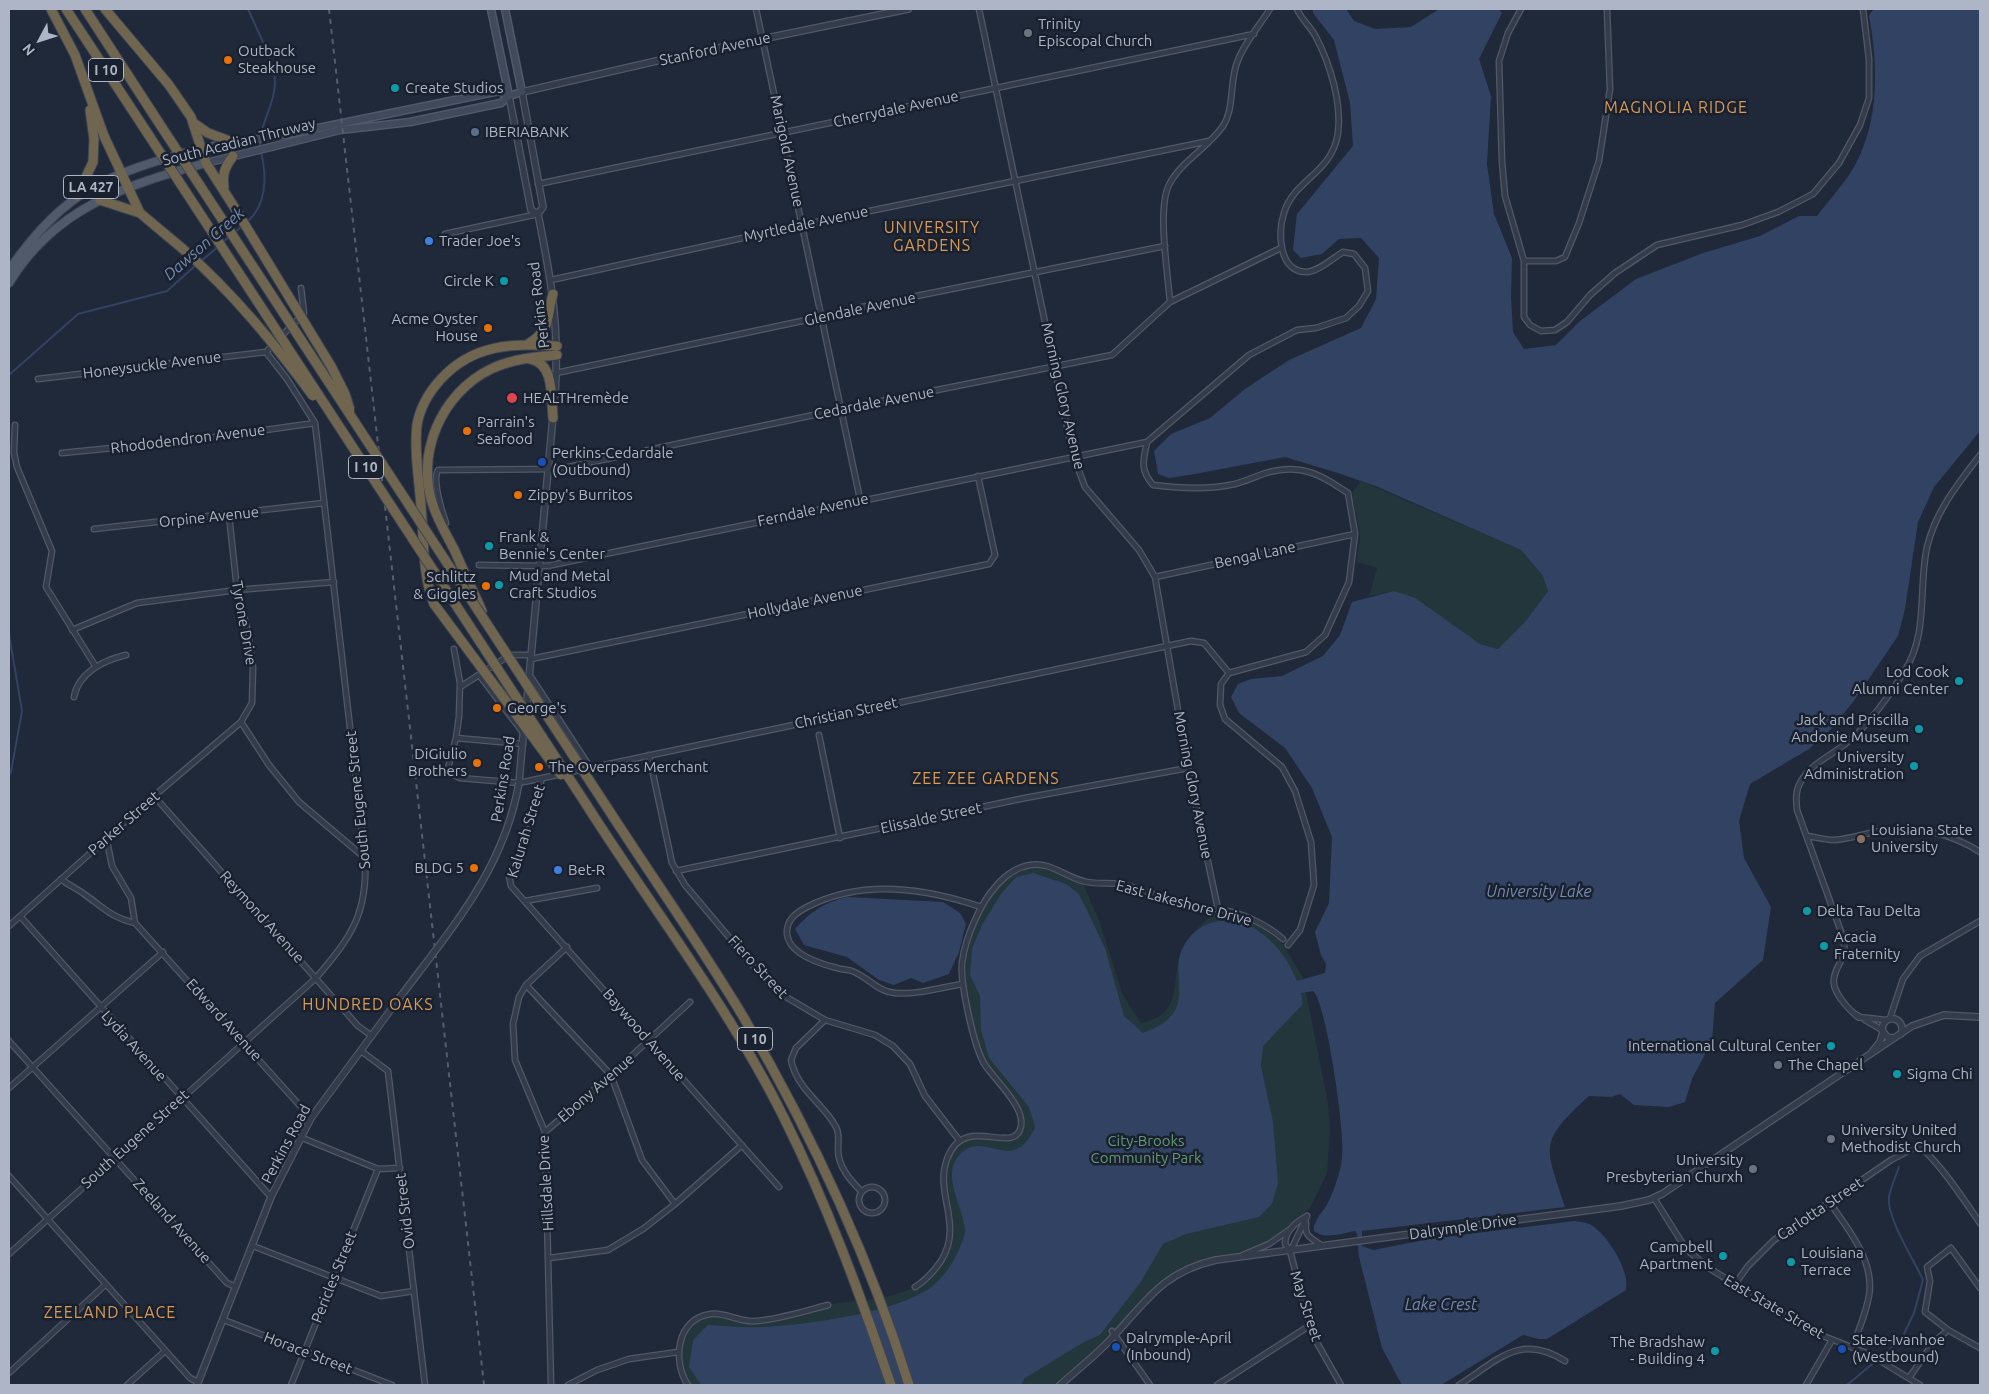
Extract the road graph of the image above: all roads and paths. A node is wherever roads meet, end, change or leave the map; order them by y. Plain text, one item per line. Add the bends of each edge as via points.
1 (51, 9) edge
2 (66, 9) edge
3 (85, 9) edge
4 (105, 9) edge
5 (491, 9) edge
6 (505, 9) edge
7 (756, 9) edge
8 (908, 9) edge
9 (979, 9) edge
10 (1270, 9) edge
11 (1297, 9) edge
12 (1521, 9) edge
13 (1607, 9) edge
14 (1863, 9) edge
15 (1254, 34) junction
16 (763, 39) junction
17 (996, 88) junction
18 (522, 92) junction
19 (509, 96) junction
20 (91, 102) junction
21 (195, 124) junction
22 (783, 132) junction
23 (1209, 141) junction
24 (232, 142) junction
25 (202, 148) junction
26 (233, 156) junction
27 (206, 163) junction
28 (120, 173) junction
29 (1016, 181) junction
30 (538, 184) junction
31 (127, 188) junction
32 (224, 190) junction
33 (77, 196) junction
34 (100, 200) junction
35 (140, 213) junction
36 (538, 214) junction
37 (802, 225) junction
38 (445, 234) dead end
39 (1165, 246) junction
40 (1280, 248) junction
41 (1524, 261) junction
42 (9, 270) edge
43 (1035, 274) junction
44 (551, 280) junction
45 (9, 283) edge
46 (301, 288) dead end
47 (553, 294) junction
48 (1170, 302) junction
49 (821, 317) junction
50 (528, 344) junction
51 (557, 350) junction
52 (266, 352) junction
53 (528, 358) junction
54 (1054, 366) junction
55 (556, 373) junction
56 (38, 379) dead end
57 (842, 409) junction
58 (553, 418) junction
59 (353, 420) junction
60 (315, 423) junction
61 (15, 425) dead end
62 (1147, 442) junction
63 (62, 453) dead end
64 (1073, 455) junction
65 (1980, 456) edge
66 (367, 468) junction
67 (549, 469) junction
68 (978, 476) junction
69 (860, 500) junction
70 (324, 503) junction
71 (229, 516) junction
72 (446, 523) dead end
73 (94, 529) dead end
74 (1355, 534) junction
75 (479, 565) dead end
76 (539, 566) junction
77 (1155, 577) junction
78 (334, 582) junction
79 (237, 590) junction
80 (72, 630) junction
81 (492, 632) junction
82 (1168, 646) junction
83 (454, 649) dead end
84 (126, 654) dead end
85 (531, 657) junction
86 (96, 668) junction
87 (1229, 673) junction
88 (529, 674) junction
89 (479, 676) junction
90 (460, 687) junction
91 (74, 697) dead end
92 (241, 722) junction
93 (524, 734) junction
94 (819, 735) dead end
95 (456, 738) junction
96 (523, 744) junction
97 (649, 755) junction
98 (590, 767) junction
99 (1188, 768) junction
100 (542, 778) junction
101 (519, 783) junction
102 (154, 796) junction
103 (586, 804) junction
104 (1807, 836) junction
105 (840, 838) junction
106 (104, 840) junction
107 (1980, 852) edge
108 (365, 858) junction
109 (676, 871) junction
110 (61, 879) junction
111 (510, 883) joint
112 (597, 888) dead end
113 (525, 901) junction
114 (982, 907) junction
115 (1218, 910) junction
116 (20, 916) junction
117 (1980, 921) edge
118 (135, 923) junction
119 (9, 926) edge
120 (1283, 939) dead end
121 (1288, 944) dead end
122 (567, 947) junction
123 (163, 952) junction
124 (316, 978) junction
125 (526, 984) junction
126 (963, 984) junction
127 (690, 1002) dead end
128 (100, 1008) junction
129 (1858, 1016) junction
130 (1980, 1017) edge
131 (1888, 1019) junction
132 (825, 1020) junction
133 (1902, 1024) junction
134 (1912, 1026) junction
135 (1882, 1031) junction
136 (1901, 1034) junction
137 (372, 1036) junction
138 (1893, 1038) junction
139 (9, 1041) edge
140 (649, 1041) junction
141 (244, 1043) junction
142 (361, 1051) junction
143 (1870, 1054) junction
144 (32, 1067) junction
145 (611, 1075) junction
146 (9, 1088) edge
147 (180, 1098) junction
148 (311, 1118) junction
149 (545, 1132) junction
150 (300, 1138) junction
151 (959, 1140) junction
152 (742, 1145) junction
153 (115, 1157) junction
154 (400, 1168) junction
155 (378, 1169) junction
156 (9, 1176) edge
157 (779, 1187) dead end
158 (862, 1192) junction
159 (272, 1197) junction
160 (1654, 1198) junction
161 (1830, 1203) junction
162 (674, 1204) junction
163 (47, 1219) junction
164 (1306, 1220) junction
165 (1980, 1223) edge
166 (1292, 1228) junction
167 (253, 1246) junction
168 (1323, 1247) junction
169 (1290, 1251) junction
170 (9, 1254) edge
171 (549, 1258) junction
172 (1237, 1258) junction
173 (333, 1278) junction
174 (1735, 1284) junction
175 (105, 1285) junction
176 (236, 1287) junction
177 (915, 1287) dead end
178 (1980, 1288) edge
179 (414, 1291) junction
180 (828, 1305) dead end
181 (224, 1320) junction
182 (1309, 1326) junction
183 (1948, 1330) junction
184 (1114, 1333) junction
185 (1832, 1340) junction
186 (1853, 1347) junction
187 (1980, 1348) edge
188 (165, 1351) junction
189 (678, 1352) junction
190 (304, 1353) junction
191 (1565, 1361) dead end
192 (9, 1373) edge
193 (1909, 1378) junction
194 (198, 1384) edge
195 (127, 1385) edge
196 (291, 1385) edge
197 (392, 1385) edge
198 (425, 1385) edge
199 (551, 1385) edge
200 (568, 1385) edge
201 (688, 1385) edge
202 (891, 1385) edge
203 (909, 1385) edge
204 (1060, 1385) edge
205 (1150, 1385) edge
206 (1217, 1385) edge
207 (1341, 1385) edge
208 (1459, 1385) edge
209 (1806, 1385) edge
210 (1920, 1385) edge

1 - 20 highway via 75,56
2 - 66 highway, I 10, bridge
3 - 59 highway, I 10, bridge
4 - 21 highway via 164,79
5 - 19 main road, Perkins Road
6 - 18 main road, Perkins Road
7 - 16 street, Marigold Avenue
8 - 16 street, Stanford Avenue
9 - 17 street, Morning Glory Avenue
10 - 15 street
11 - 40 street via 1316,36 1328,64 1338,106 1338,132 1332,156 1292,195 1283,214
12 - 41 street via 1508,33 1499,61 1505,196
13 - 41 street via 1610,89 1596,175 1565,257 1556,261
14 - 41 street via 1870,59 1869,98 1860,125 1839,163 1813,194 1742,225 1657,245 1614,274 1555,330 1541,331 1524,317
15 - 17 street, Cherrydale Avenue
15 - 23 street via 1238,60 1223,126
16 - 18 street, Stanford Avenue
16 - 22 street, Marigold Avenue
17 - 22 street, Cherrydale Avenue
17 - 29 street, Morning Glory Avenue
18 - 19 main road, South Acadian Thruway / LA 427
18 - 30 street, Perkins Road
19 - 24 main road, South Acadian Thruway / LA 427 via 499,90
19 - 26 main road, South Acadian Thruway / LA 427 via 501,103 453,114 349,128
19 - 36 street, Perkins Road via 531,210
20 - 28 highway
20 - 33 highway via 93,162
21 - 24 highway
21 - 25 highway
22 - 30 street, Cherrydale Avenue
22 - 37 street, Marigold Avenue
23 - 29 street, Myrtledale Avenue
23 - 39 street via 1168,186
24 - 25 main road, South Acadian Thruway / LA 427
25 - 27 highway
25 - 28 main road, South Acadian Thruway / LA 427
26 - 27 main road, South Acadian Thruway / LA 427
26 - 32 highway via 222,177
27 - 31 main road, South Acadian Thruway / LA 427
27 - 32 highway
28 - 31 highway
28 - 33 main road, South Acadian Thruway / LA 427
29 - 37 street, Myrtledale Avenue
29 - 43 street, Morning Glory Avenue
30 - 36 street, Perkins Road via 542,207
31 - 34 main road, South Acadian Thruway / LA 427
31 - 35 highway
32 - 59 highway, bridge via 331,366
33 - 42 main road, South Acadian Thruway / LA 427 via 43,228
34 - 35 highway
34 - 45 main road, South Acadian Thruway / LA 427 via 49,232 29,253
35 - 66 highway, bridge via 213,275 250,314
36 - 38 street
36 - 44 street, Perkins Road
37 - 44 street, Myrtledale Avenue
37 - 49 street, Marigold Avenue
39 - 43 street, Glendale Avenue
39 - 48 street
40 - 48 street, Cedardale Avenue
40 - 62 street via 1287,261 1298,270 1307,272 1343,252 1354,254 1365,268 1368,291 1346,318 1316,328 1297,330 1249,355
43 - 49 street, Glendale Avenue via 862,306
43 - 54 street, Morning Glory Avenue
44 - 47 street, Perkins Road
46 - 52 street via 304,313
47 - 50 highway via 547,327 541,336
47 - 51 street, Perkins Road
48 - 54 street, Cedardale Avenue via 1112,355
49 - 55 street, Glendale Avenue
49 - 57 street, Marigold Avenue
50 - 51 highway
50 - 103 highway, bridge via 486,349 465,358 435,385 421,407 417,454 427,572 434,604 547,758
51 - 53 highway
51 - 55 street, Perkins Road
52 - 56 street, Honeysuckle Avenue
52 - 60 street, South Eugene Street
53 - 58 highway via 536,360 547,371
53 - 81 highway, bridge via 485,372 458,395 435,430 428,460 428,482 434,508
54 - 57 street, Cedardale Avenue
54 - 64 street, Morning Glory Avenue
55 - 58 street, Perkins Road
57 - 67 street, Cedardale Avenue
57 - 69 street, Marigold Avenue
58 - 67 street, Perkins Road
59 - 81 highway, I 10, bridge
60 - 63 street, Rhododendron Avenue via 194,440
60 - 70 street, South Eugene Street
61 - 80 street via 17,467 52,551 46,587
62 - 64 street, Ferndale Avenue
62 - 74 street via 1144,474 1153,485 1230,485 1268,472 1299,468 1320,474 1348,493
64 - 68 street, Ferndale Avenue
64 - 77 street, Morning Glory Avenue via 1085,487 1139,550
65 - 104 street via 1950,494 1930,536 1924,568 1921,630 1906,670 1860,731 1808,771 1798,787 1797,810
66 - 103 highway, I 10, bridge
67 - 72 street, Cedardale Avenue via 437,471 440,506
67 - 76 street, Perkins Road
68 - 69 street, Ferndale Avenue
68 - 85 street, Hollydale Avenue via 995,555 989,564
69 - 76 street, Ferndale Avenue
70 - 71 street, Orpine Avenue
70 - 78 street, South Eugene Street
71 - 73 street, Orpine Avenue
71 - 79 street, Tyrone Drive
74 - 77 street, Bengal Lane
74 - 87 street via 1349,582 1325,635 1306,652
75 - 76 street, Ferndale Avenue
76 - 85 street, Perkins Road
77 - 82 street, Morning Glory Avenue
78 - 79 street
78 - 108 street, South Eugene Street
79 - 80 street via 137,603
79 - 92 street, Tyrone Drive via 253,667 252,703
80 - 86 street
81 - 203 highway, I 10, bridge via 743,1017 809,1137 857,1238
82 - 87 street, Christian Street via 1191,641 1204,643
82 - 97 street, Christian Street
82 - 99 street, Morning Glory Avenue
83 - 90 street
84 - 86 street
85 - 88 street, Perkins Road
85 - 89 street, Hollydale Avenue via 510,655
86 - 91 street via 82,678
87 - 121 street via 1221,684 1220,705 1226,719 1282,767 1294,791 1311,842 1314,885 1300,930
88 - 93 street, Perkins Road
88 - 98 street
89 - 90 street, Hollydale Avenue
89 - 93 street
90 - 95 street
92 - 102 street, Parker Street
92 - 108 street via 269,765 299,802
93 - 96 street, Perkins Road
94 - 105 street
95 - 96 street
95 - 101 street, Christian Street via 449,764 450,773 460,778
96 - 101 street, Perkins Road
97 - 98 street, Christian Street
97 - 109 street, Fiero Street via 669,852
98 - 100 street, Christian Street
99 - 105 street, Elissalde Street via 1025,798
99 - 115 street, Morning Glory Avenue
100 - 101 street, Christian Street
100 - 111 street, Kalurah Street via 529,830 509,876
101 - 137 street, Perkins Road, bridge via 504,839 486,879
102 - 106 street, Parker Street
102 - 124 street, Reymond Avenue
103 - 202 highway, I 10 via 739,1037 784,1117 854,1278
104 - 107 street via 1833,840 1885,830 1908,830 1940,833
104 - 129 street via 1844,940 1834,985
105 - 109 street, Elissalde Street
106 - 110 street, Parker Street
106 - 118 street via 112,866 131,898
108 - 124 street, South Eugene Street via 366,880 354,929
109 - 132 street, Fiero Street via 769,984 790,1001
110 - 116 street, Parker Street
110 - 118 street, Edward Avenue via 105,912
111 - 113 street, Baywood Avenue
112 - 113 street
113 - 122 street, Baywood Avenue
114 - 115 street, East Lakeshore Drive via 1009,874 1018,868 1037,864 1086,882 1120,884 1188,907
114 - 126 street, East Lakeshore Drive via 962,964
114 - 126 street via 937,893 854,891 828,896 802,909 792,916 789,923 788,936 799,952 838,969 852,971 887,992 898,994
115 - 120 street, East Lakeshore Drive via 1259,923
116 - 119 street, Parker Street
116 - 128 street, Lydia Avenue
117 - 131 street via 1920,956 1903,979
118 - 123 street, Edward Avenue
122 - 125 street, Hillsdale Drive
122 - 140 street, Baywood Avenue
123 - 128 street
123 - 141 street, Edward Avenue
124 - 137 street, Reymond Avenue via 358,1026
124 - 141 street, South Eugene Street
125 - 145 street
125 - 149 street, Hillsdale Drive via 513,1024 515,1060
126 - 151 street, East Lakeshore Drive via 978,1053 1018,1109 1022,1122 1018,1133 1010,1138 976,1135
127 - 140 street, Ebony Avenue
128 - 144 street
128 - 147 street, Lydia Avenue
129 - 131 street
129 - 135 street
130 - 134 street via 1944,1015
131 - 133 street via 1897,1018
131 - 135 street
132 - 151 street, Fiero Street via 875,1035 893,1046 910,1064 929,1101
132 - 158 street via 792,1053 791,1064 810,1096 836,1126 841,1164
133 - 134 street
133 - 136 street
134 - 136 street
135 - 138 street
135 - 143 street, Dalrymple Drive via 1880,1042
136 - 138 street
137 - 142 street, Perkins Road
138 - 143 street, Dalrymple Drive
139 - 144 street, Zeeland Avenue
140 - 145 street, Ebony Avenue
140 - 152 street, Baywood Avenue
141 - 147 street, South Eugene Street
141 - 148 street, Edward Avenue
142 - 148 street, Perkins Road
142 - 154 street, Ovid Street via 388,1070
143 - 160 street, Dalrymple Drive
144 - 146 street
144 - 153 street, Zeeland Avenue
145 - 149 street, Ebony Avenue
145 - 162 street via 642,1160
147 - 153 street, South Eugene Street
147 - 159 street, Lydia Avenue
148 - 150 street, Perkins Road
149 - 171 street, Hillsdale Drive
150 - 155 street
150 - 159 street, Perkins Road
151 - 177 street via 950,1152 944,1171 950,1241 936,1268
152 - 157 street, Baywood Avenue
152 - 162 street
153 - 163 street, South Eugene Street
153 - 176 street, Zeeland Avenue via 227,1283
154 - 155 street
154 - 179 street, Ovid Street
155 - 173 street, Pericles Street
156 - 163 street
158 - 158 street via 859,1201 863,1209 874,1212 882,1208 884,1198 880,1190 869,1188
159 - 167 street, Perkins Road
160 - 168 street, Dalrymple Drive via 1621,1206
160 - 174 street, East State Street via 1689,1253
161 - 165 street, Carlotta Street via 1891,1160 1916,1147 1933,1160
161 - 174 street, Carlotta Street via 1764,1248
161 - 186 street via 1859,1247 1868,1276 1869,1296
162 - 171 street via 643,1229 608,1250
163 - 170 street, South Eugene Street
163 - 175 street
164 - 166 street via 1307,1216
164 - 168 street via 1305,1230 1309,1239
164 - 169 street, May Street
166 - 169 street, May Street via 1285,1241
166 - 172 street via 1269,1244
167 - 173 street
167 - 176 street, Perkins Road
168 - 169 street, Dalrymple Drive
169 - 172 street, Dalrymple Drive
169 - 182 street, May Street
171 - 199 street, Hillsdale Drive
172 - 184 street, Dalrymple Drive via 1199,1265 1167,1280
173 - 179 street via 381,1296
173 - 190 street, Pericles Street
174 - 185 street, East State Street via 1808,1330
175 - 188 street
175 - 192 street
176 - 181 street, Perkins Road
178 - 183 street via 1951,1248 1927,1267 1930,1281 1926,1312
179 - 198 street, Ovid Street
180 - 189 street via 755,1321 706,1315 687,1329
181 - 190 street, Horace Street
181 - 194 street, Perkins Road
182 - 206 street
182 - 207 street, May Street
183 - 187 street
183 - 193 street via 1933,1343
184 - 204 street, Dalrymple Drive
184 - 205 street
185 - 186 street, East State Street
185 - 209 street
186 - 193 street, East State Street
188 - 194 street
188 - 195 street
189 - 200 street via 629,1359
189 - 201 street via 679,1369
190 - 196 street, Pericles Street
190 - 197 street, Horace Street
191 - 208 street via 1547,1350 1523,1348
193 - 210 street, East State Street

